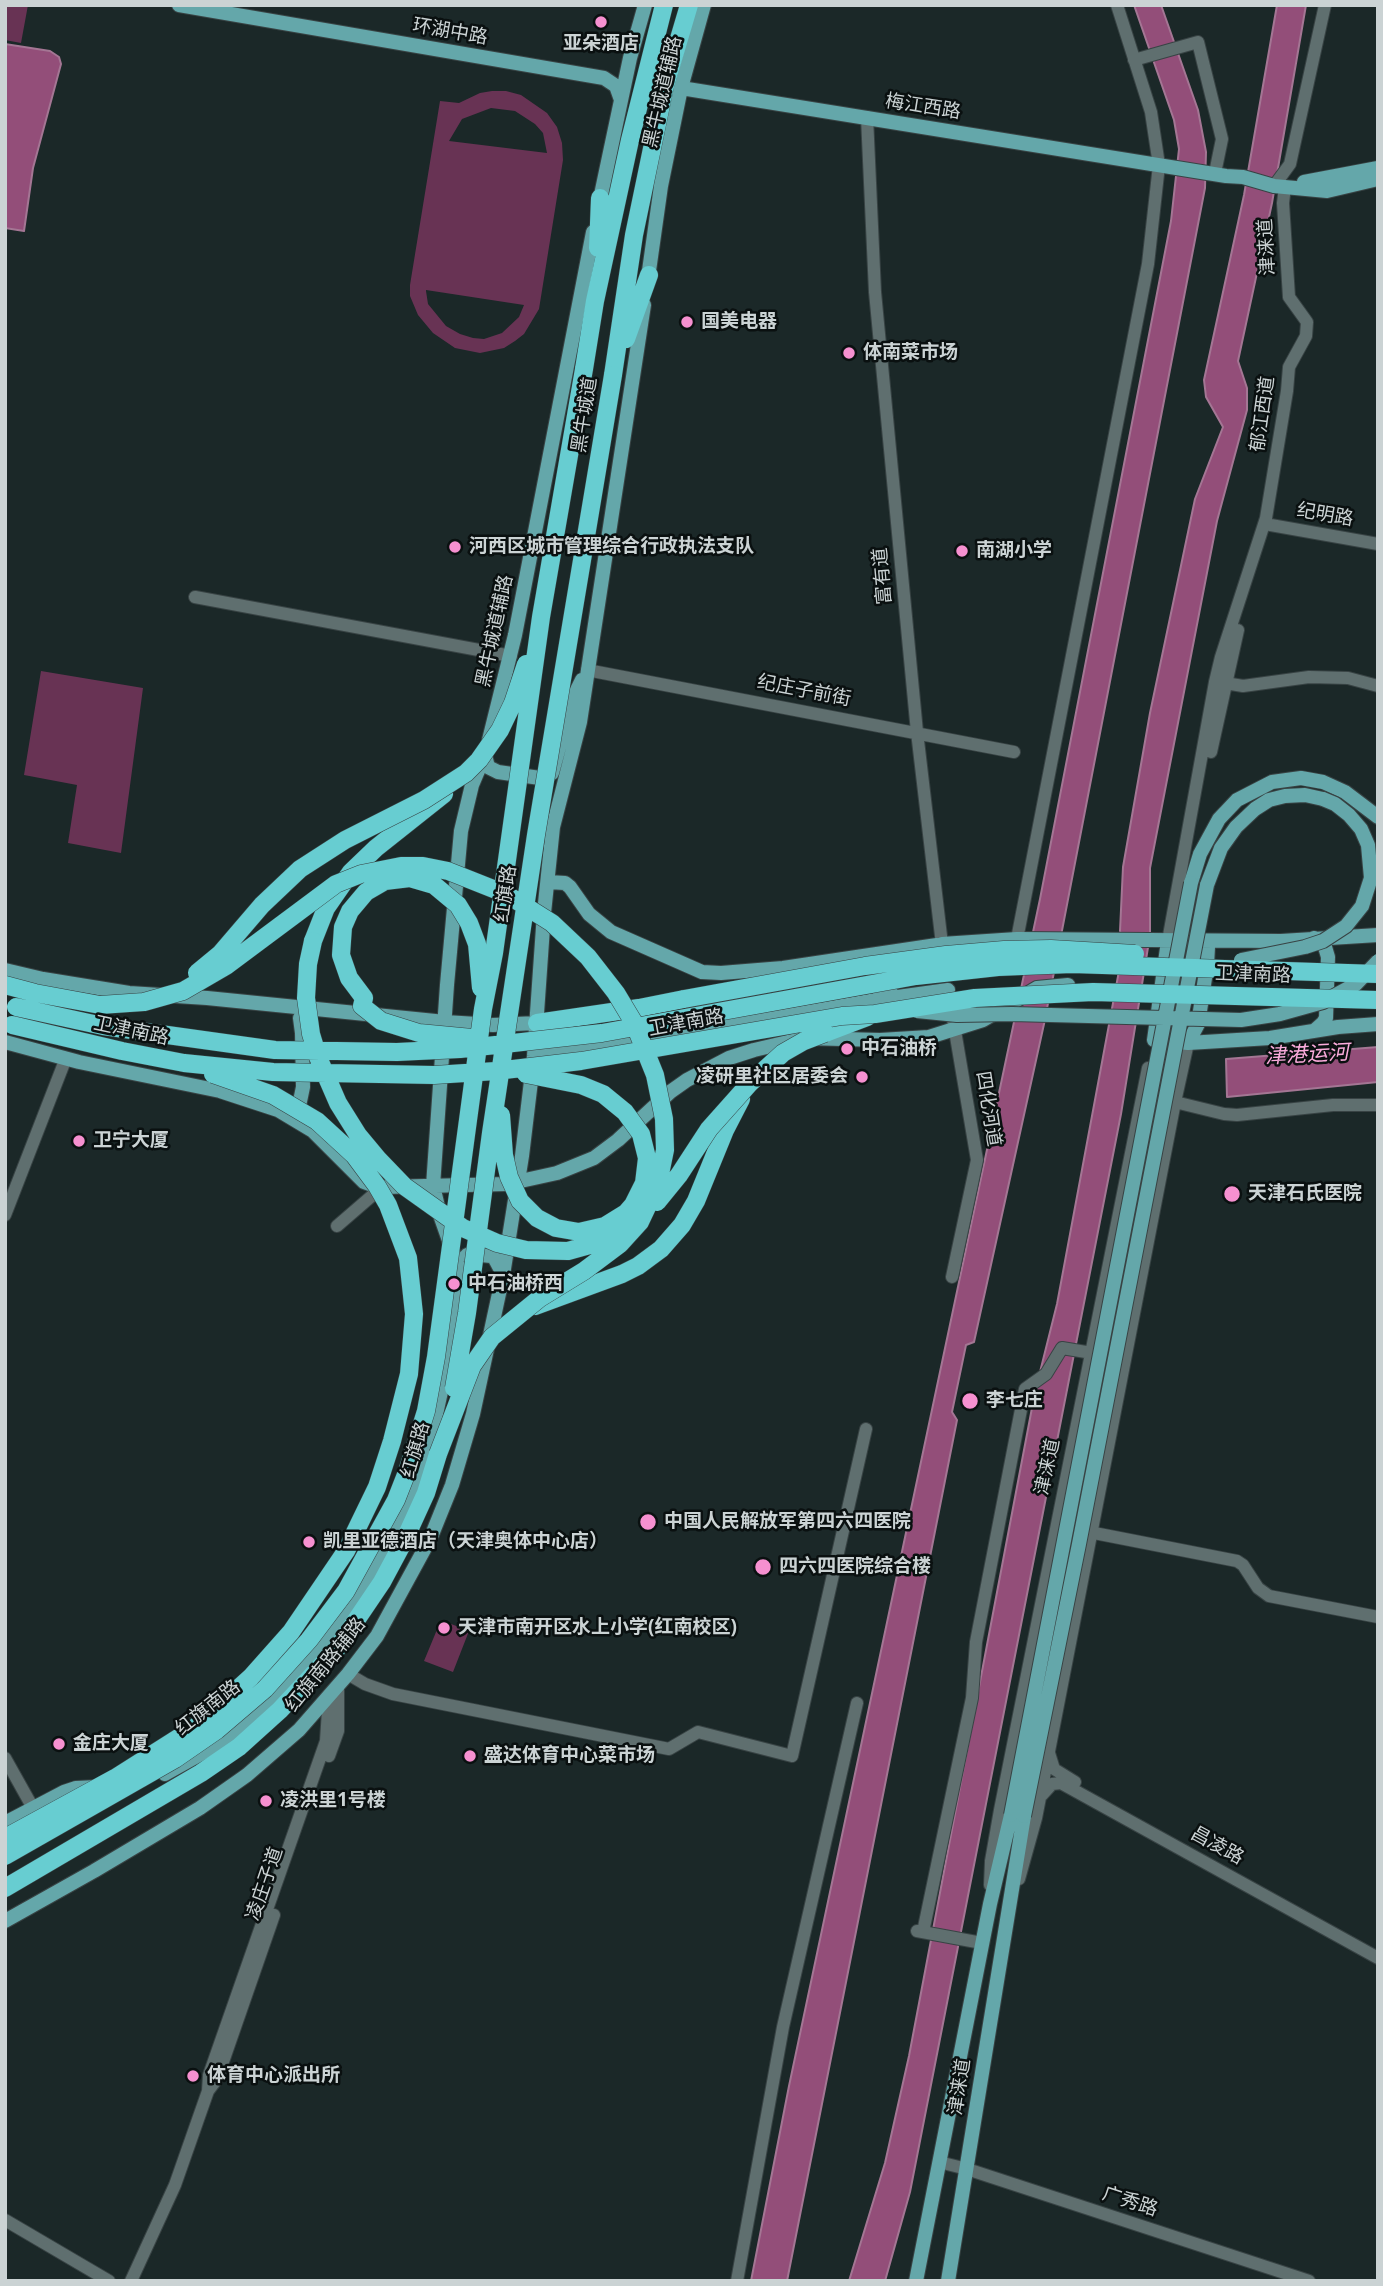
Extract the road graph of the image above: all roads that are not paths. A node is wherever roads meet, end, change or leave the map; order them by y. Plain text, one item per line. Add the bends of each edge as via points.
1 (179, 5) edge
2 (218, 5) edge
3 (645, 5) edge
4 (664, 5) edge
5 (689, 5) edge
6 (704, 5) edge
7 (1117, 5) edge
8 (1325, 5) edge
9 (630, 58) junction
10 (1135, 60) junction
11 (681, 88) junction
12 (621, 100) junction
13 (867, 117) junction
14 (1159, 165) junction
15 (1378, 168) edge
16 (1220, 174) junction
17 (1378, 179) edge
18 (1280, 187) junction
19 (600, 198) junction
20 (649, 275) junction
21 (595, 301) junction
22 (1294, 356) joint
23 (613, 375) junction
24 (1268, 521) junction
25 (1378, 538) edge
26 (1378, 544) edge
27 (195, 597) dead end
28 (541, 617) junction
29 (511, 656) junction
30 (587, 670) junction
31 (1220, 682) junction
32 (1378, 686) edge
33 (918, 732) junction
34 (1014, 752) dead end
35 (485, 755) junction
36 (466, 782) junction
37 (1357, 800) junction
38 (556, 813) junction
39 (1378, 817) edge
40 (1378, 825) edge
41 (512, 832) joint
42 (536, 835) joint
43 (548, 882) junction
44 (1378, 935) edge
45 (1344, 936) junction
46 (1314, 938) junction
47 (1017, 939) junction
48 (1169, 941) junction
49 (1203, 942) junction
50 (942, 944) junction
51 (1241, 960) junction
52 (1378, 961) edge
53 (1333, 964) junction
54 (5, 970) edge
55 (1378, 974) edge
56 (5, 985) edge
57 (1155, 988) junction
58 (948, 990) junction
59 (153, 999) junction
60 (1378, 1000) edge
61 (11, 1006) edge
62 (291, 1007) junction
63 (876, 1007) junction
64 (482, 1009) junction
65 (905, 1009) junction
66 (1326, 1018) junction
67 (445, 1022) junction
68 (537, 1023) junction
69 (1378, 1024) edge
70 (1338, 1027) junction
71 (7, 1030) edge
72 (955, 1030) junction
73 (1314, 1031) junction
74 (1154, 1040) junction
75 (1188, 1043) junction
76 (532, 1049) junction
77 (66, 1058) junction
78 (173, 1061) junction
79 (498, 1076) junction
80 (750, 1083) junction
81 (1175, 1102) junction
82 (1378, 1105) edge
83 (283, 1112) junction
84 (525, 1181) junction
85 (364, 1182) junction
86 (433, 1186) junction
87 (374, 1194) joint
88 (5, 1216) edge
89 (337, 1226) dead end
90 (459, 1269) junction
91 (503, 1275) junction
92 (952, 1277) dead end
93 (525, 1310) junction
94 (1088, 1353) junction
95 (435, 1423) junction
96 (866, 1429) dead end
97 (468, 1433) junction
98 (438, 1454) junction
99 (1056, 1526) junction
100 (380, 1531) joint
101 (1091, 1532) junction
102 (1378, 1617) edge
103 (289, 1664) junction
104 (338, 1685) junction
105 (857, 1703) dead end
106 (197, 1726) junction
107 (1049, 1753) junction
108 (5, 1758) edge
109 (1040, 1799) junction
110 (33, 1808) junction
111 (1018, 1816) junction
112 (5, 1823) edge
113 (5, 1838) edge
114 (5, 1856) edge
115 (5, 1888) edge
116 (1012, 1899) junction
117 (990, 1904) junction
118 (5, 1921) edge
119 (982, 1944) junction
120 (1378, 1951) edge
121 (1378, 1958) edge
122 (939, 2162) junction
123 (967, 2168) junction
124 (5, 2220) edge
125 (109, 2281) edge
126 (131, 2281) edge
127 (737, 2281) edge
128 (916, 2281) edge
129 (948, 2281) edge
130 (1309, 2281) edge

1 - 12 main road, 环湖中路 via 604,78 616,86
2 - 9 main road, 环湖中路 via 607,71
3 - 9 main road, 黑牛城道辅路
4 - 21 highway, 黑牛城道 via 640,92
5 - 23 highway, 黑牛城道 via 666,86 634,235
6 - 11 main road, 黑牛城道辅路
7 - 10 street
8 - 18 street via 1290,164
9 - 12 main road, 黑牛城道辅路
10 - 14 street via 1151,112
10 - 16 street via 1198,41 1223,139
11 - 13 main road, 梅江西路
11 - 20 main road, 黑牛城道辅路
12 - 19 main road, 黑牛城道辅路
13 - 14 main road, 梅江西路
13 - 33 street, 富有道 via 876,292
14 - 16 main road, 梅江西路
14 - 47 street via 1148,264
15 - 18 main road
16 - 18 main road, 梅江西路
17 - 18 main road via 1327,191
18 - 22 street, 津涞道 via 1289,297 1307,322 1306,336
19 - 21 highway
19 - 29 main road, 黑牛城道辅路
20 - 23 highway
20 - 30 main road, 黑牛城道辅路
21 - 28 highway, 黑牛城道, bridge
22 - 24 street, 郁江西道
23 - 42 highway, 黑牛城道, bridge
24 - 25 street, 纪明路
24 - 26 street, 纪明路
24 - 31 street, 郁江西道 via 1241,592
27 - 29 street
28 - 36 highway, bridge via 507,717
28 - 41 highway, 黑牛城道, bridge
29 - 35 main road, 黑牛城道辅路
30 - 33 street, 纪庄子前街
30 - 35 main road via 572,700 552,773 540,778 498,772 488,767
30 - 38 main road, 黑牛城道辅路 via 580,722
31 - 32 street via 1243,686 1309,677 1348,678
31 - 48 street, 郁江西道
33 - 34 street, 纪庄子前街
33 - 50 street, 富有道
35 - 36 main road, 黑牛城道辅路
36 - 38 main road via 497,780 552,788
36 - 59 highway, bridge via 345,839 300,869 210,963
36 - 67 main road, 黑牛城道辅路
36 - 80 highway, bridge via 376,848 341,884 320,924 308,964 306,998 318,1057 349,1120 386,1168 419,1198 476,1234 526,1251 576,1249 619,1234 642,1218
37 - 39 main road
37 - 40 main road
37 - 111 main road, bridge via 1335,786 1312,780 1282,780 1255,789 1219,819 1195,867
38 - 43 main road, 黑牛城道辅路
41 - 64 highway, 红旗路, bridge
42 - 79 highway, 红旗路, bridge
43 - 50 main road via 565,883 589,914 611,932 702,972 783,968
43 - 68 main road, 黑牛城道辅路
44 - 45 main road
45 - 46 main road
45 - 53 main road via 1331,950
46 - 49 main road
46 - 53 main road via 1325,947
47 - 48 main road
47 - 50 main road
48 - 49 main road
48 - 57 main road
49 - 75 main road via 1208,947 1207,965 1198,1024
50 - 58 street, 富有道
50 - 63 main road via 910,968
51 - 53 highway, bridge
51 - 68 highway, bridge via 1004,950 876,964
51 - 111 main road, bridge via 1315,945 1357,914 1369,888 1370,852 1361,829 1340,807 1305,796 1269,800 1236,827 1211,870 1077,1558
52 - 65 main road, bridge via 1356,984 1323,1002 1241,1020 957,1015
53 - 55 highway, 卫津南路, bridge
53 - 66 main road
53 - 76 highway, 卫津南路, bridge via 998,967 916,976
54 - 62 main road via 129,993
56 - 59 highway, bridge via 100,1005
57 - 72 main road, bridge via 1047,985
57 - 74 main road
58 - 63 main road
58 - 72 street, 富有道
59 - 93 highway, bridge via 183,991 211,976 336,884 382,868 423,866 468,877 552,923 588,957 634,1023 659,1090 665,1150 655,1193 628,1236
60 - 65 highway, 卫津南路, bridge via 1063,992
61 - 76 highway, 卫津南路, bridge via 103,1026 275,1051
62 - 67 main road
62 - 83 main road via 300,1020 303,1087 299,1106
63 - 65 highway, 卫津南路, bridge
63 - 76 main road via 622,1045
63 - 79 highway, 卫津南路, bridge
63 - 80 highway, bridge via 795,1045
64 - 76 highway, bridge via 477,944 458,905 442,890 418,880 393,879 372,888 355,903 343,927 341,955 349,978 364,998 362,1006 382,1021 432,1035
64 - 100 highway, 红旗路, bridge via 426,1411 407,1472
66 - 70 main road
66 - 73 main road
67 - 68 main road
67 - 86 main road, 黑牛城道辅路
68 - 76 main road, 黑牛城道辅路
69 - 70 main road
70 - 73 main road
71 - 77 main road
71 - 78 highway, 卫津南路, bridge
72 - 84 main road via 909,1039 805,1038 729,1058 670,1092 594,1158
72 - 92 street, 四化河道 via 977,1160
73 - 75 main road
74 - 75 main road
74 - 94 street, 津涞道
75 - 81 street, 津涞道
76 - 84 main road, 黑牛城道辅路 via 523,1142
77 - 83 main road via 220,1091
77 - 88 street
78 - 79 highway, 卫津南路, bridge via 325,1074
78 - 106 highway, bridge via 286,1102 317,1121 354,1155 398,1227 412,1279 414,1314 409,1374 392,1441 352,1540 291,1632 251,1677
79 - 79 highway, bridge via 559,1079 581,1085 603,1094 625,1112 641,1134 647,1158 642,1189 626,1213 605,1226 579,1232 556,1228 527,1210 507,1167
79 - 98 highway, 红旗路, bridge via 458,1375
80 - 93 highway, bridge via 724,1130 696,1201 667,1244 622,1274
81 - 82 street via 1237,1115
81 - 101 street, 津涞道
83 - 85 main road via 321,1138
84 - 86 main road
84 - 91 main road, 红旗南路辅路 via 515,1240 506,1255
85 - 86 main road via 384,1187
85 - 87 main road
86 - 90 main road, 红旗南路辅路
87 - 89 street
90 - 91 main road via 465,1256 486,1255 495,1259
90 - 95 main road, 红旗南路辅路
91 - 97 main road, 红旗南路辅路
93 - 98 highway, bridge via 499,1330 477,1357
94 - 99 street, 津涞道
94 - 119 street via 1062,1348 1046,1374 1025,1389 976,1642 972,1698 922,1932
95 - 97 main road
95 - 110 main road, 红旗南路辅路 via 411,1494 364,1585 333,1632 284,1689 232,1734 169,1772 146,1780 76,1788
96 - 104 street via 792,1756 698,1732 669,1749 393,1694 365,1684
97 - 104 main road, 红旗南路辅路 via 452,1485 420,1558 377,1636
98 - 115 highway, 红旗路 via 426,1493 382,1582 336,1650 288,1702 239,1747 201,1773
99 - 101 street
99 - 117 street, 津涞道 via 1000,1810
100 - 103 highway, 红旗南路, bridge via 346,1591
101 - 102 street via 1237,1561 1269,1596
101 - 107 street, 津涞道
103 - 106 highway, bridge
103 - 114 highway, 红旗南路, bridge via 217,1730 175,1759
104 - 118 main road, 红旗南路辅路 via 299,1730 247,1776 151,1838
104 - 126 street, 凌庄子道 via 326,1741 209,2075 208,2091 175,2185
105 - 127 street via 783,2027
106 - 113 highway, bridge via 115,1778
107 - 109 street, 津涞道
107 - 120 street, 昌凌路 via 1059,1774
108 - 110 street
109 - 116 street, 津涞道
109 - 121 street, 昌凌路 via 1048,1787 1061,1783
110 - 112 main road, 红旗南路辅路
111 - 116 main road, 津涞道
111 - 117 main road, 津涞道
116 - 123 main road, 津涞道
117 - 119 main road, 津涞道
119 - 122 main road, 津涞道
122 - 123 street, 广秀路
122 - 128 main road, 津涞道
123 - 129 main road, 津涞道
123 - 130 street, 广秀路
124 - 125 street

